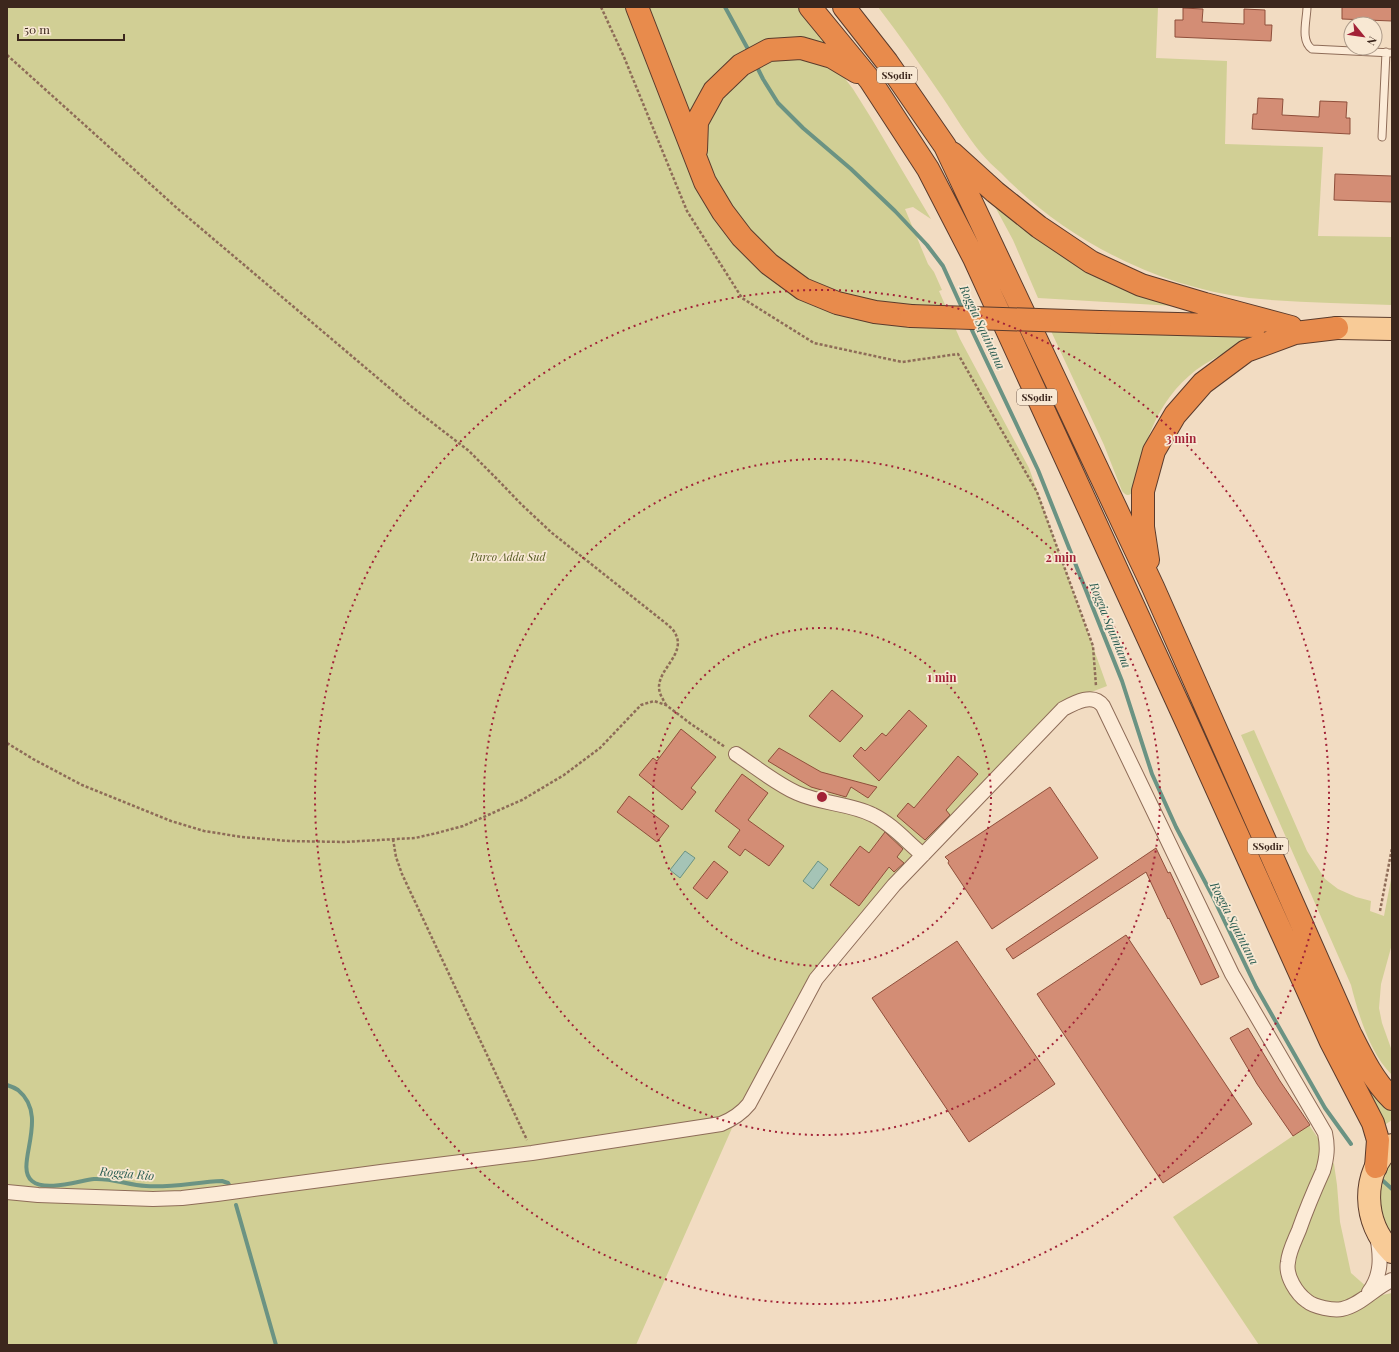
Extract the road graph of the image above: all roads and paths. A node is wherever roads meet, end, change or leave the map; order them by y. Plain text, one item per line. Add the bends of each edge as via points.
1 (602, 7) edge
2 (637, 7) edge
3 (810, 7) edge
4 (844, 7) edge
5 (1307, 7) edge
6 (1389, 53) edge
7 (7, 55) edge
8 (870, 80) junction
9 (1382, 137) dead end
10 (945, 146) junction
11 (696, 156) junction
12 (1291, 327) junction
13 (1337, 328) junction
14 (1392, 329) edge
15 (1153, 587) junction
16 (1097, 700) junction
17 (666, 705) junction
18 (7, 743) edge
19 (736, 754) joint
20 (393, 839) junction
21 (1392, 848) edge
22 (923, 855) junction
23 (1380, 911) dead end
24 (1392, 1099) edge
25 (1392, 1145) edge
26 (532, 1153) junction
27 (1376, 1167) junction
28 (7, 1192) edge
29 (1376, 1231) junction
30 (1392, 1252) edge
31 (1392, 1280) edge
32 (1365, 1297) junction

1 - 16 path via 687,211 742,298 814,343 902,362 958,354 1037,492 1093,646
2 - 11 highway
3 - 8 highway, SS9dir
4 - 10 highway, SS9dir via 887,62
5 - 6 lane via 1305,39 1312,49
6 - 9 lane
7 - 17 path via 178,209 412,407 469,451 552,533 668,625 676,634 678,644 659,686
8 - 11 highway via 832,56 801,48 769,50 741,64 714,92 697,122
8 - 27 highway, SS9dir via 928,169 974,258 1331,1042 1374,1123 1378,1140
10 - 12 highway via 995,192 1039,227 1091,262 1141,285
10 - 15 highway, SS9dir
11 - 12 highway, bridge via 705,182 742,237 769,264 803,289 837,303 875,312 910,316
12 - 13 highway
13 - 14 main road
13 - 15 highway via 1295,333 1246,351 1203,382 1175,415 1154,451 1143,491 1143,527
15 - 24 highway, SS9dir via 1350,1033 1366,1066
16 - 22 street via 1087,699 1063,709
16 - 32 street via 1103,706 1232,974 1325,1133 1325,1165 1287,1263 1291,1280 1299,1295 1311,1304 1327,1308 1342,1309
17 - 19 path
17 - 20 path via 654,701 641,705 600,748 564,775 522,800 463,826 415,838
18 - 20 path via 82,785 204,831 289,841 344,842
19 - 22 street via 796,792 874,815
20 - 26 path via 402,874
21 - 23 path
22 - 26 street via 816,979 741,1113 721,1124
25 - 27 main road
26 - 28 street via 182,1198
27 - 29 main road via 1369,1188 1369,1210
29 - 30 main road
29 - 32 street via 1379,1270 1377,1280
31 - 32 street

